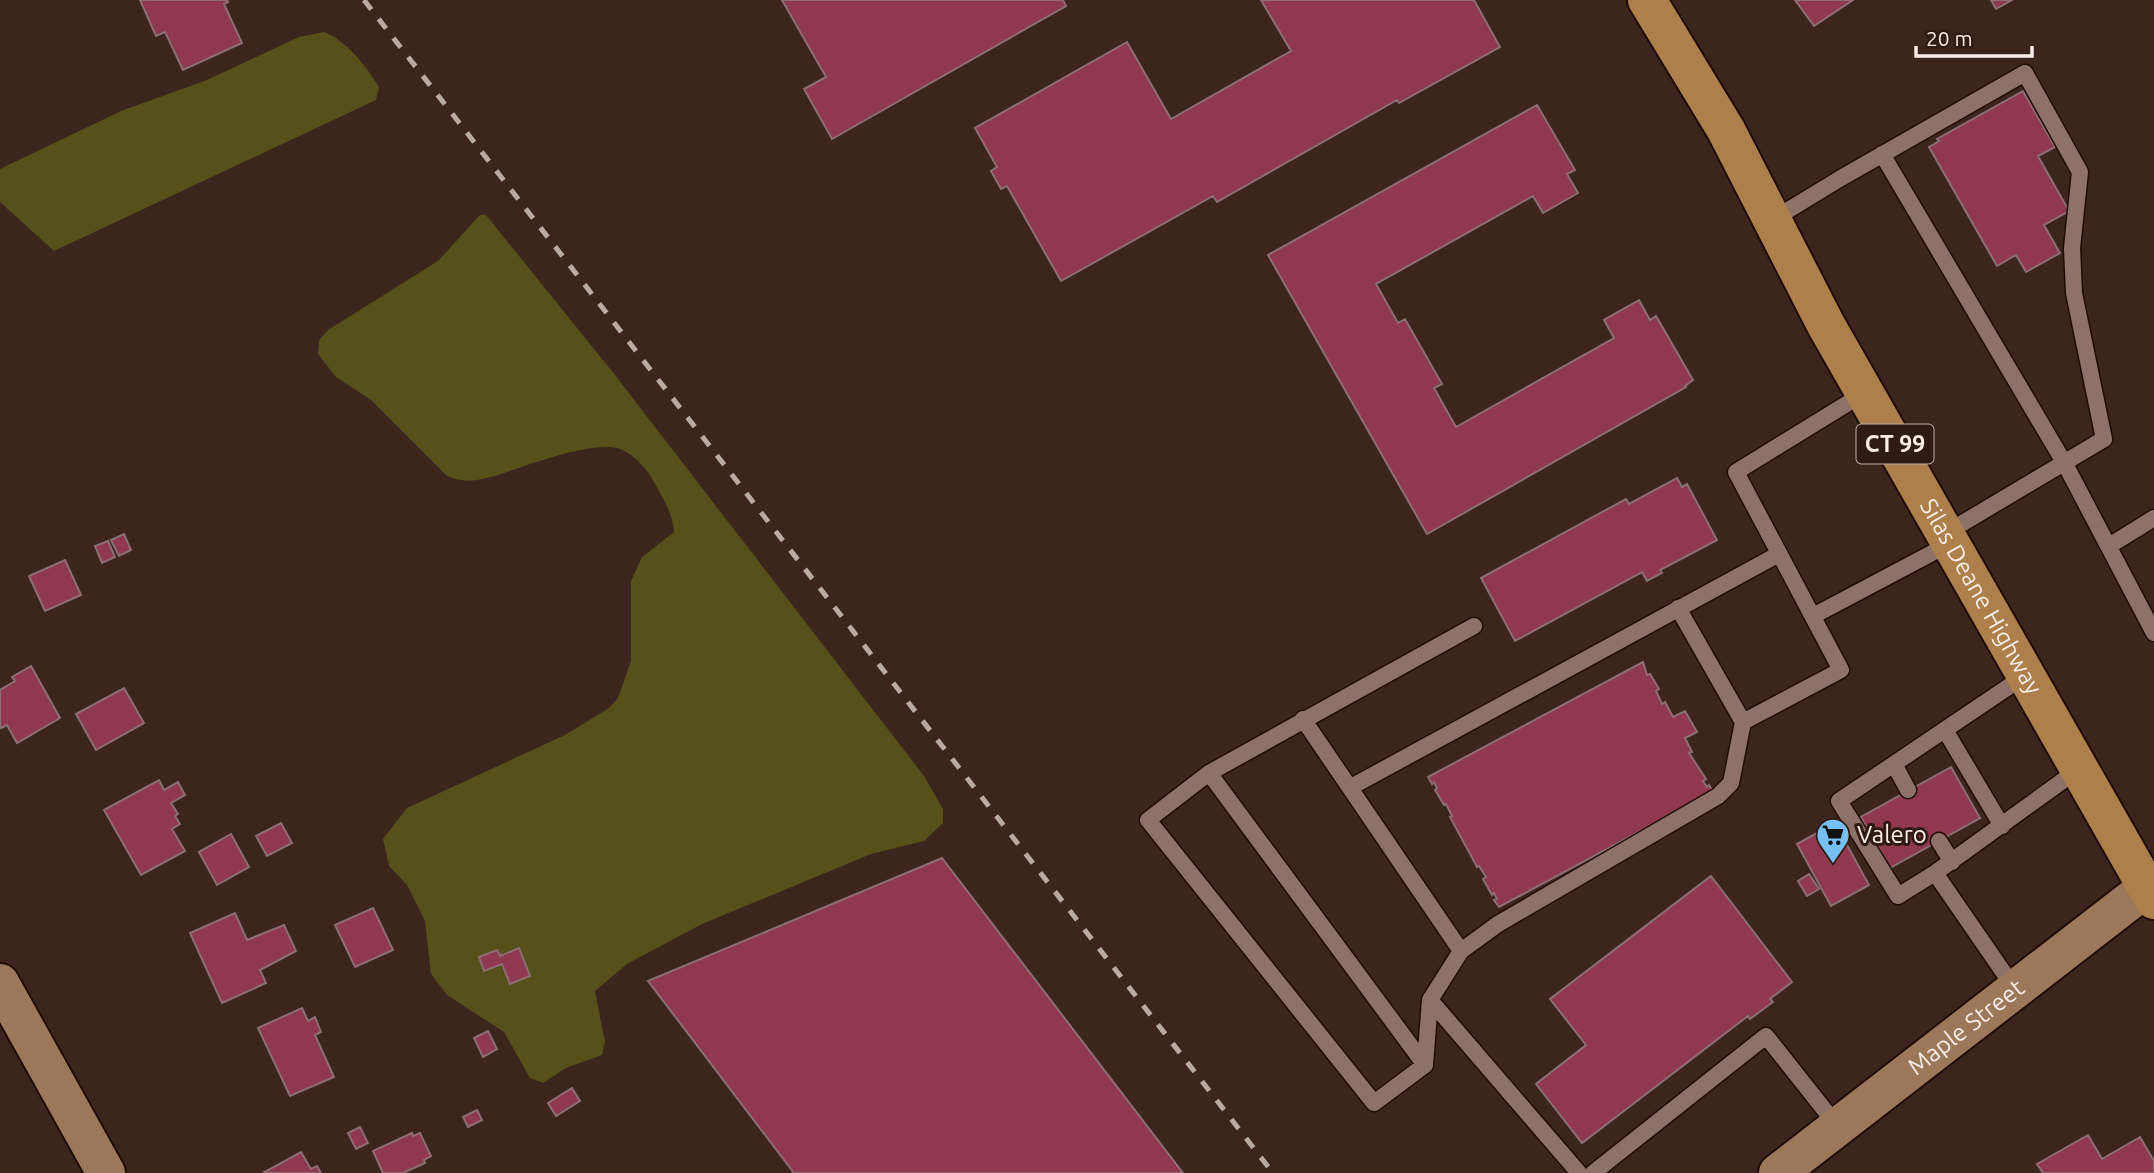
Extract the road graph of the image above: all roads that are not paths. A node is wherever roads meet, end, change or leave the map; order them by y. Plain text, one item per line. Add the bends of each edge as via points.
1 (1647, 0) edge
2 (1882, 154) junction
3 (1772, 220) junction
4 (1866, 392) junction
5 (2065, 464) junction
6 (2154, 518) edge
7 (1948, 538) junction
8 (2109, 546) junction
9 (1779, 554) junction
10 (1678, 608) junction
11 (1813, 616) junction
12 (1474, 626) dead end
13 (2154, 633) edge
14 (2026, 675) junction
15 (1303, 719) junction
16 (1743, 722) junction
17 (1945, 730) junction
18 (1894, 764) junction
19 (2080, 769) junction
20 (1209, 773) junction
21 (1351, 787) junction
22 (1908, 790) dead end
23 (2002, 826) junction
24 (1939, 841) dead end
25 (1952, 862) junction
26 (1936, 873) junction
27 (2152, 890) edge
28 (1461, 951) junction
29 (0, 984) edge
30 (2015, 989) junction
31 (1430, 1000) junction
32 (1425, 1065) junction
33 (1838, 1127) junction
34 (106, 1173) edge
35 (1579, 1173) edge
36 (1593, 1173) edge
37 (1779, 1173) edge

1 - 3 main road, Silas Deane Highway / CT 99 via 1726,130
2 - 3 lane
2 - 5 lane
2 - 5 lane via 2025,73 2080,172 2072,248 2074,293 2104,439
3 - 4 main road, Silas Deane Highway / CT 99
4 - 7 main road, Silas Deane Highway / CT 99
4 - 9 lane via 1736,472
5 - 7 lane
5 - 8 lane
6 - 8 lane
7 - 11 lane
7 - 14 main road, Silas Deane Highway / CT 99
8 - 13 lane
9 - 10 lane
9 - 11 lane
10 - 16 lane
10 - 21 lane
11 - 16 lane via 1841,670
12 - 15 lane
14 - 17 lane
14 - 19 main road, Silas Deane Highway / CT 99
15 - 20 lane
15 - 21 lane
16 - 28 lane via 1731,783 1718,796 1498,924
17 - 18 lane
17 - 23 lane
18 - 22 lane
18 - 26 lane via 1839,801 1898,896
19 - 23 lane
19 - 27 main road, Silas Deane Highway / CT 99
20 - 32 lane
20 - 32 lane via 1148,820 1374,1103
21 - 28 lane
23 - 25 lane
24 - 25 lane
25 - 26 lane
26 - 30 lane
27 - 30 main road, Maple Street
28 - 31 lane
29 - 34 main road
30 - 33 main road, Maple Street
31 - 32 lane
31 - 35 lane
33 - 36 lane via 1766,1036
33 - 37 main road, Maple Street

